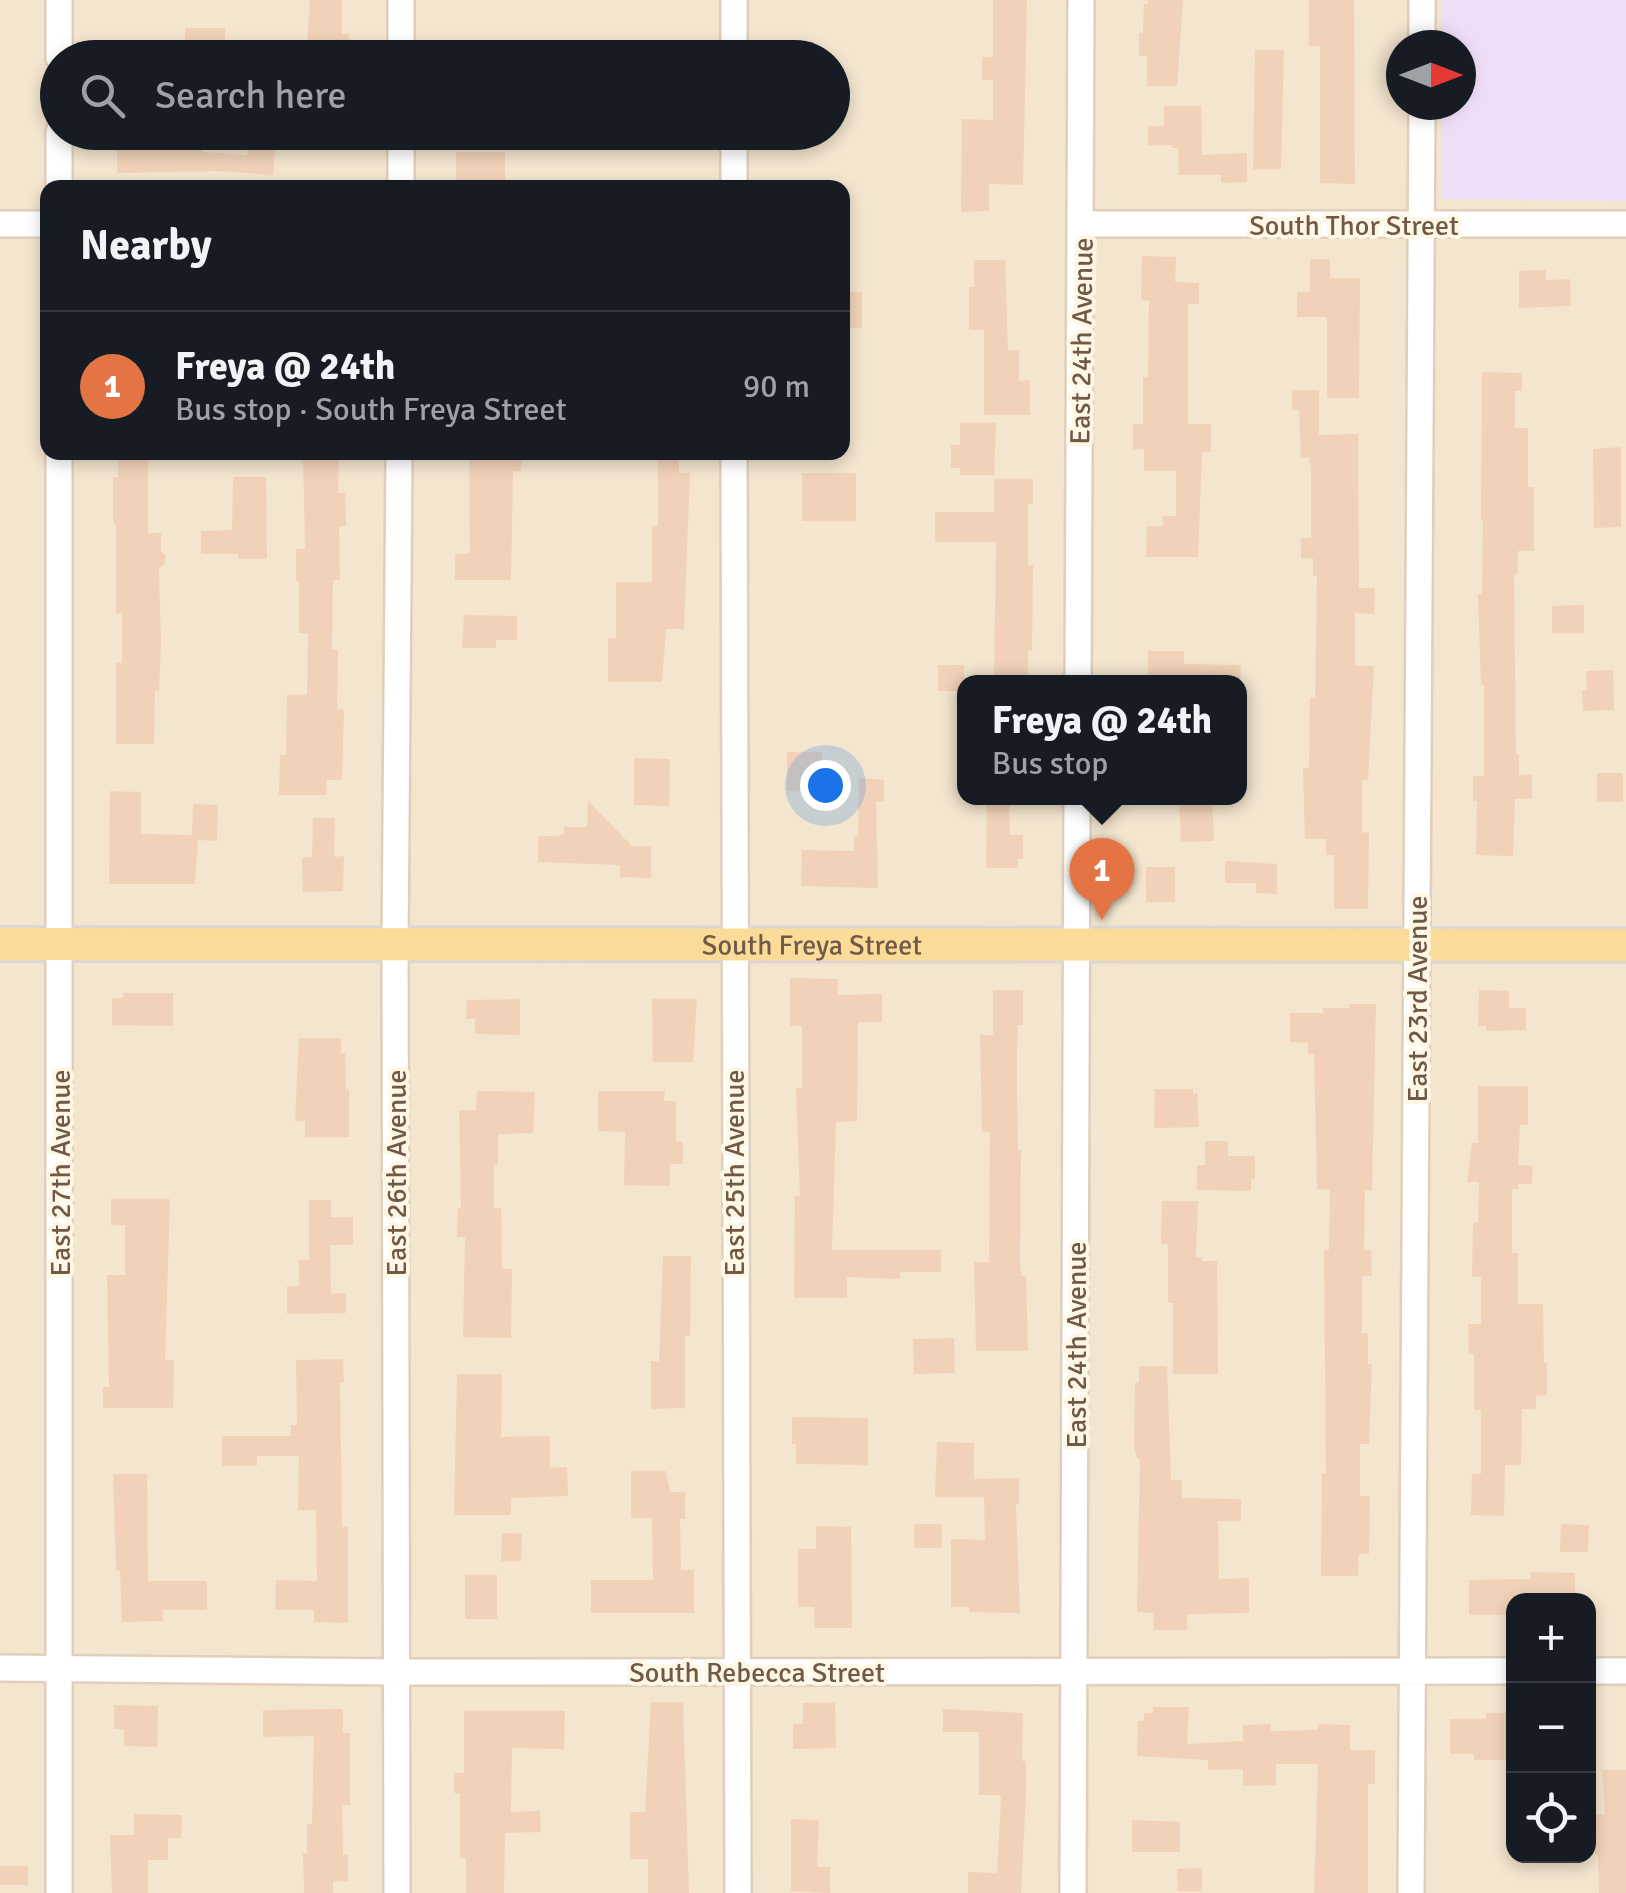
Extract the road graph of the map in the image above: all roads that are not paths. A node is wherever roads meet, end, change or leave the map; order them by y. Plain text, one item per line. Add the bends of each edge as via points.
1 (60, 0) edge
2 (401, 0) edge
3 (734, 0) edge
4 (1082, 0) edge
5 (1422, 0) edge
6 (1422, 30) edge
7 (59, 40) edge
8 (401, 40) edge
9 (734, 40) edge
10 (1422, 120) edge
11 (59, 150) edge
12 (401, 150) edge
13 (734, 150) edge
14 (59, 180) edge
15 (401, 180) edge
16 (734, 180) edge
17 (0, 224) edge
18 (40, 224) edge
19 (1082, 224) junction
20 (1626, 224) edge
21 (1422, 226) junction
22 (59, 460) edge
23 (399, 460) edge
24 (734, 460) edge
25 (1078, 675) edge
26 (1077, 805) edge
27 (0, 944) edge
28 (60, 944) junction
29 (734, 944) junction
30 (395, 945) junction
31 (1076, 945) junction
32 (1418, 945) junction
33 (1626, 945) edge
34 (0, 1668) edge
35 (59, 1668) junction
36 (1413, 1670) junction
37 (1506, 1670) edge
38 (1596, 1671) edge
39 (397, 1672) junction
40 (736, 1672) junction
41 (1076, 1672) junction
42 (1626, 1672) edge
43 (59, 1893) edge
44 (397, 1893) edge
45 (738, 1893) edge
46 (1073, 1893) edge
47 (1411, 1893) edge

1 - 7 street
2 - 8 street
3 - 9 street
4 - 19 street, East 24th Avenue
5 - 6 street
10 - 21 street, East 23rd Avenue
11 - 14 street
12 - 15 street
13 - 16 street
17 - 18 street
19 - 21 street, South Thor Street
19 - 25 street, East 24th Avenue
20 - 21 street, South Thor Street
21 - 32 street, East 23rd Avenue
22 - 28 street, East 27th Avenue
23 - 30 street, East 26th Avenue
24 - 29 street, East 25th Avenue
26 - 31 street, East 24th Avenue
27 - 28 main road, South Freya Street
28 - 30 main road, South Freya Street
28 - 35 street, East 27th Avenue
29 - 30 main road, South Freya Street
29 - 31 main road, South Freya Street
29 - 40 street, East 25th Avenue
30 - 39 street, East 26th Avenue
31 - 32 main road, South Freya Street
31 - 41 street, East 24th Avenue
32 - 33 main road, South Freya Street
32 - 36 street, East 23rd Avenue
34 - 35 street, South Rebecca Street
35 - 39 street, South Rebecca Street
35 - 43 street, East 27th Avenue
36 - 37 street, South Rebecca Street
36 - 41 street, South Rebecca Street
36 - 47 street, East 23rd Avenue
38 - 42 street
39 - 40 street, South Rebecca Street
39 - 44 street, East 26th Avenue
40 - 41 street, South Rebecca Street
40 - 45 street, East 25th Avenue
41 - 46 street, East 24th Avenue

